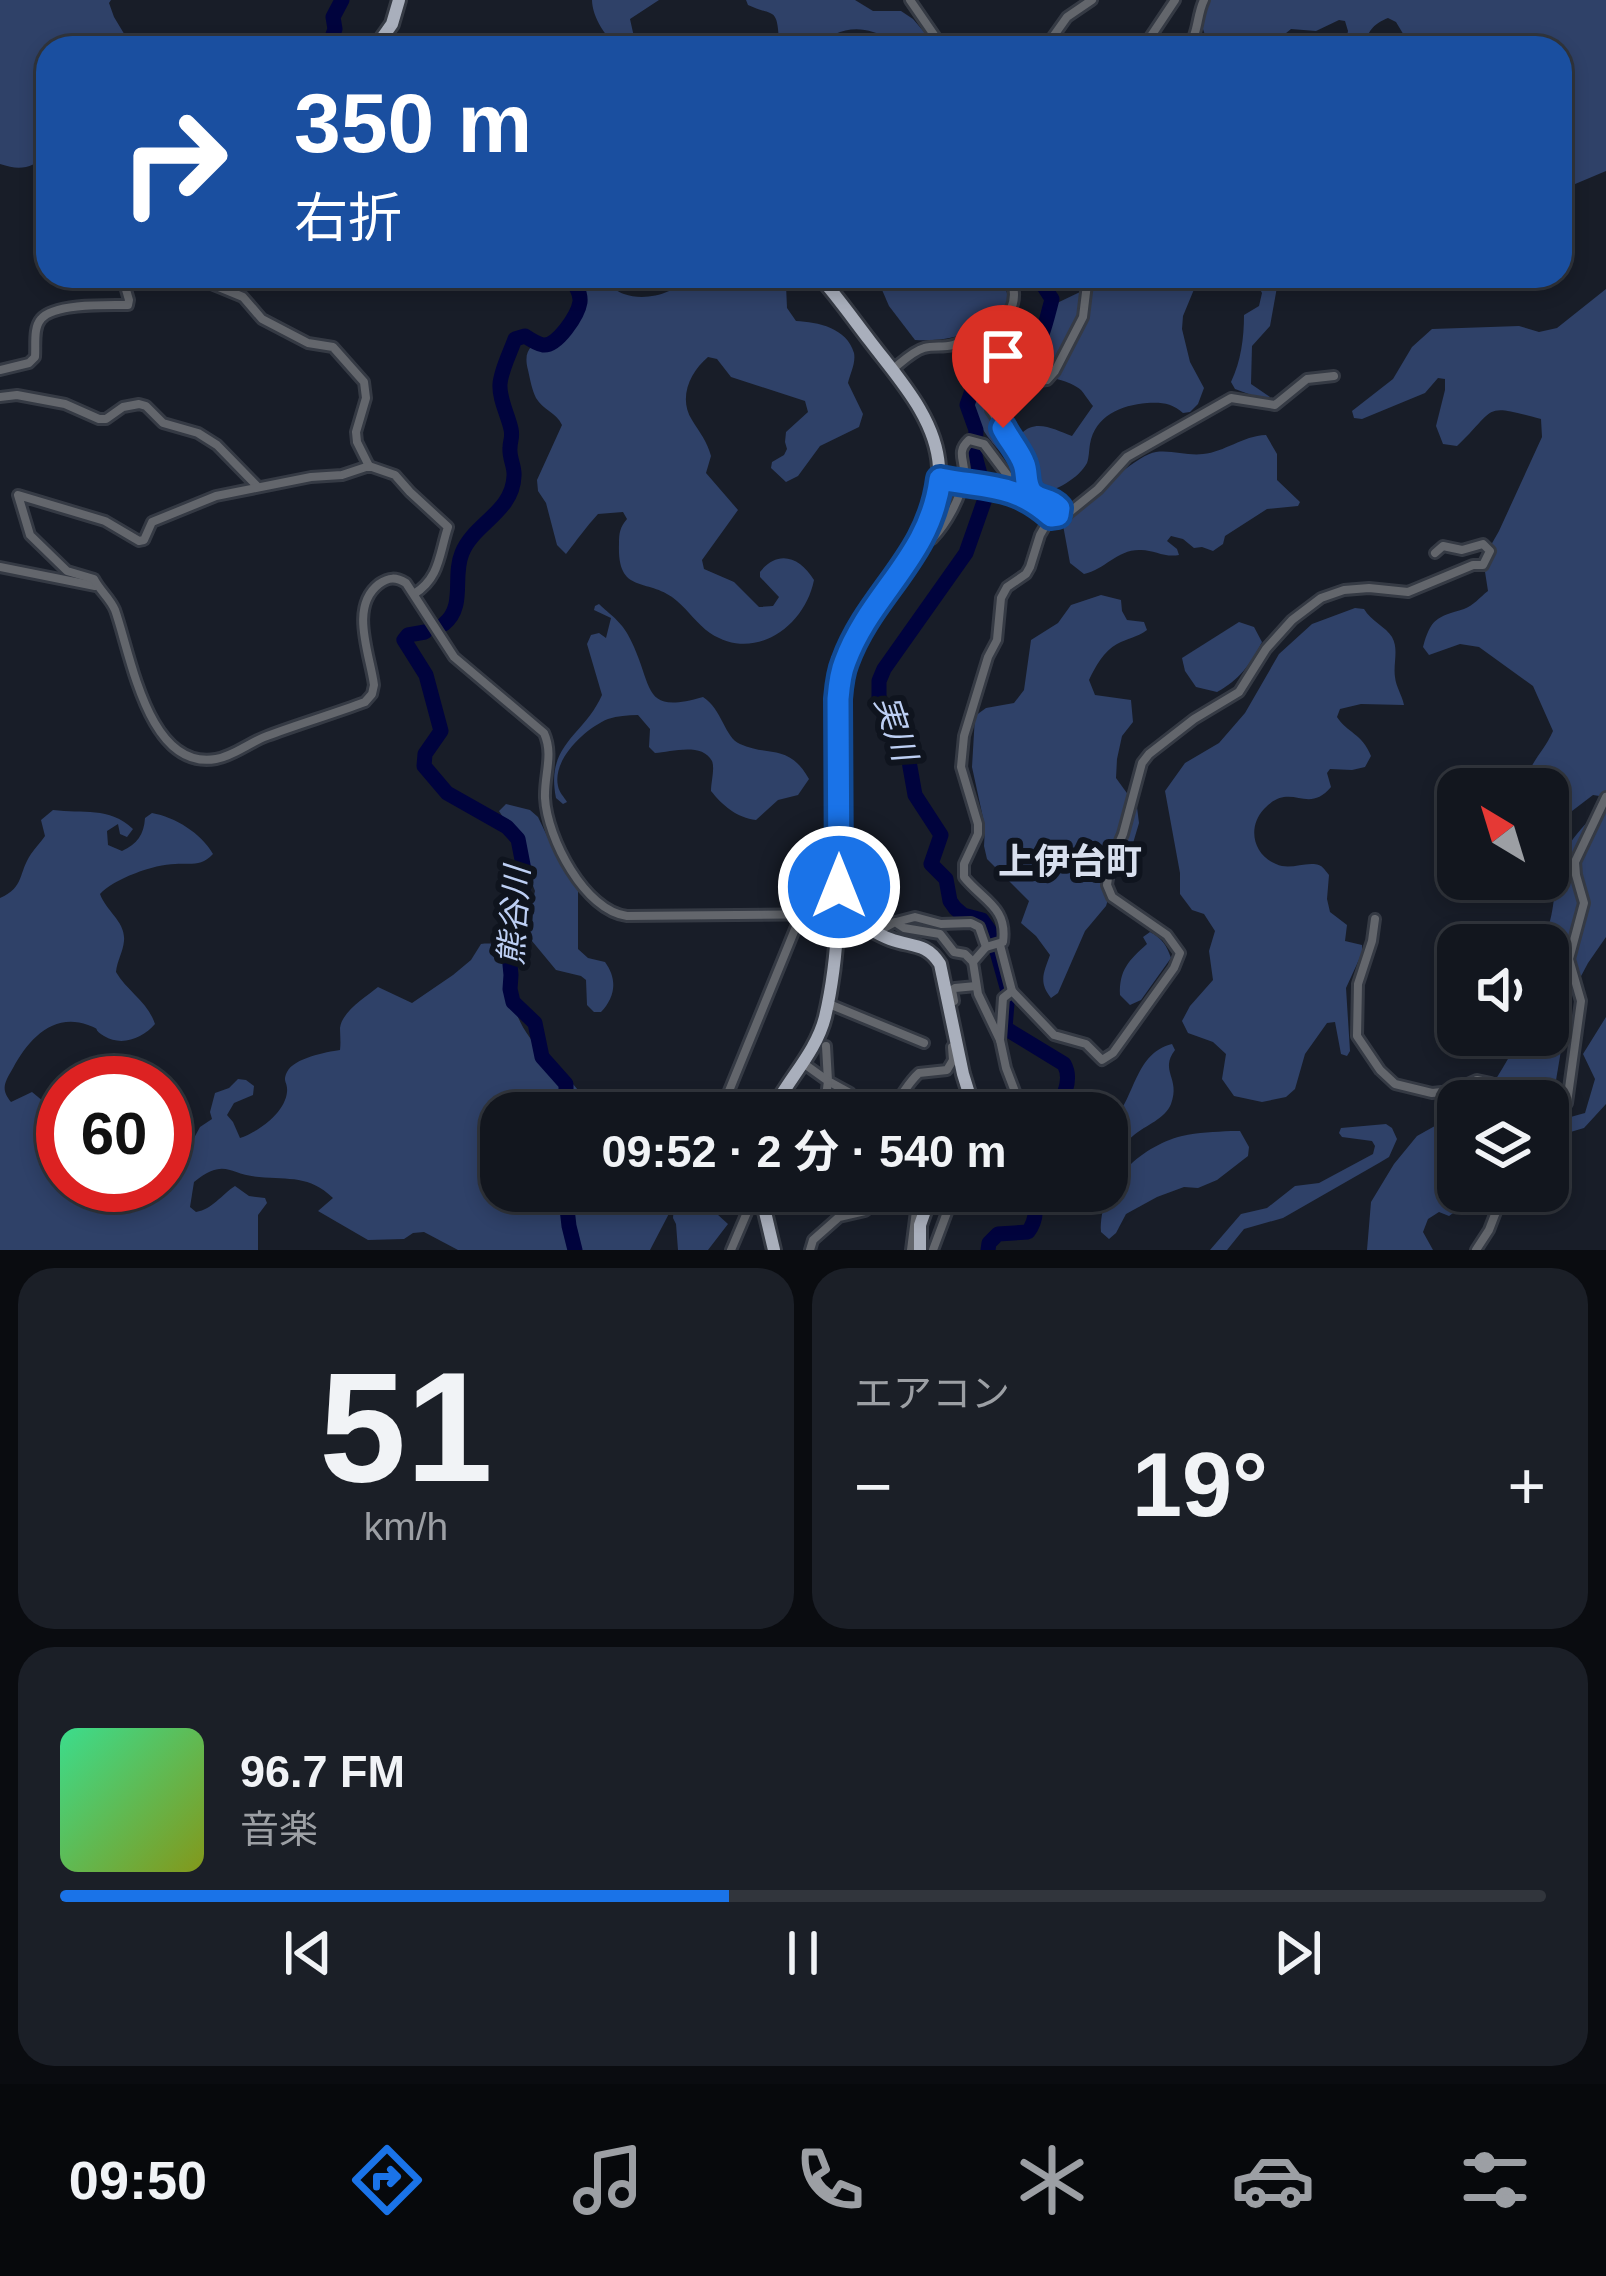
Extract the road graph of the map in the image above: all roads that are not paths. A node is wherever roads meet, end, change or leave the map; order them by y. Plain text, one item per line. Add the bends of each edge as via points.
1 (399, 0) edge
2 (910, 0) edge
3 (1091, 0) edge
4 (1163, 0) edge
5 (1175, 0) edge
6 (1204, 0) edge
7 (1161, 20) junction
8 (1153, 32) junction
9 (383, 36) edge
10 (935, 36) edge
11 (1054, 36) edge
12 (1150, 36) edge
13 (1155, 36) edge
14 (1195, 36) edge
15 (126, 288) edge
16 (221, 288) edge
17 (828, 288) edge
18 (1014, 288) edge
19 (1087, 288) edge
20 (0, 370) edge
21 (892, 370) junction
22 (1334, 376) dead end
23 (0, 397) edge
24 (370, 466) junction
25 (947, 480) junction
26 (258, 488) junction
27 (1012, 491) junction
28 (1054, 515) junction
29 (922, 540) junction
30 (1436, 553) dead end
31 (0, 567) edge
32 (97, 586) junction
33 (414, 594) junction
34 (1606, 797) edge
35 (802, 912) junction
36 (837, 914) junction
37 (1375, 919) dead end
38 (895, 922) junction
39 (877, 932) junction
40 (993, 946) junction
41 (973, 962) junction
42 (976, 986) junction
43 (1009, 992) junction
44 (949, 1001) junction
45 (827, 1004) junction
46 (952, 1017) junction
47 (1000, 1040) junction
48 (924, 1043) dead end
49 (826, 1046) dead end
50 (803, 1063) junction
51 (828, 1081) junction
52 (1569, 1088) edge
53 (729, 1092) edge
54 (784, 1092) edge
55 (827, 1092) edge
56 (848, 1092) edge
57 (903, 1092) edge
58 (969, 1092) edge
59 (1015, 1092) edge
60 (1437, 1092) edge
61 (748, 1212) edge
62 (765, 1212) edge
63 (860, 1212) edge
64 (916, 1212) edge
65 (924, 1212) edge
66 (947, 1212) edge
67 (1496, 1212) edge
68 (916, 1244) edge
69 (731, 1250) edge
70 (774, 1250) edge
71 (810, 1250) edge
72 (933, 1250) edge
73 (1476, 1250) edge

1 - 9 main road
2 - 10 street
3 - 11 street
4 - 7 street
5 - 7 street
6 - 14 street
7 - 8 street
8 - 12 street
8 - 13 street
15 - 20 street via 128,305 52,311 39,321 35,357
16 - 24 street via 243,297 262,319 333,347 364,382 356,432
17 - 21 main road
18 - 21 street via 1005,320 953,345 917,350
19 - 28 street via 1083,317 1047,380 1003,385 991,400 1024,462 1028,489 1052,500
21 - 25 main road via 924,416
22 - 28 street via 1307,379 1276,405 1232,398 1127,457 1098,490
23 - 26 street via 64,404 99,419 146,406 164,423 217,445
24 - 26 street
24 - 33 street via 395,475 448,527 438,569
25 - 27 street, bridge
25 - 29 main road
26 - 32 street via 152,522 139,541 18,494 30,535 67,571
27 - 28 street
27 - 29 street via 991,451 974,441 962,446 965,472 951,512 932,539
28 - 40 street via 1026,574 1000,598 997,640 964,736 961,767 979,835 964,877 999,913 1005,939
29 - 36 main road via 844,662
30 - 43 street via 1483,544 1490,551 1484,565 1408,592 1357,589 1321,598 1292,620 1239,692 1142,763 1107,885 1180,953 1113,1053 1102,1060 1086,1044 1054,1035
31 - 32 street
32 - 33 street via 113,604 135,684 160,730 181,754 207,760 365,702 374,685 362,612 367,599 397,578
33 - 35 street via 454,657 544,733 552,836 604,910
34 - 52 street via 1575,862 1584,903 1569,959 1581,1001
35 - 36 street
35 - 53 street
36 - 39 main road
36 - 45 main road
37 - 60 street via 1358,984 1357,1036 1395,1084
38 - 39 street
38 - 40 street via 971,923
38 - 41 street via 940,934
39 - 44 main road via 935,956
40 - 41 street
40 - 43 street
41 - 42 street
42 - 44 street via 955,988
42 - 47 street
43 - 47 street
44 - 46 main road
45 - 48 street
45 - 50 main road
46 - 57 street via 951,1066 919,1073
46 - 58 main road
47 - 59 street
49 - 51 street
50 - 51 street
50 - 54 main road
51 - 55 street
51 - 56 street
61 - 69 street
62 - 70 main road
63 - 71 street via 838,1217
64 - 68 street
65 - 68 main road
66 - 72 street
67 - 73 street

